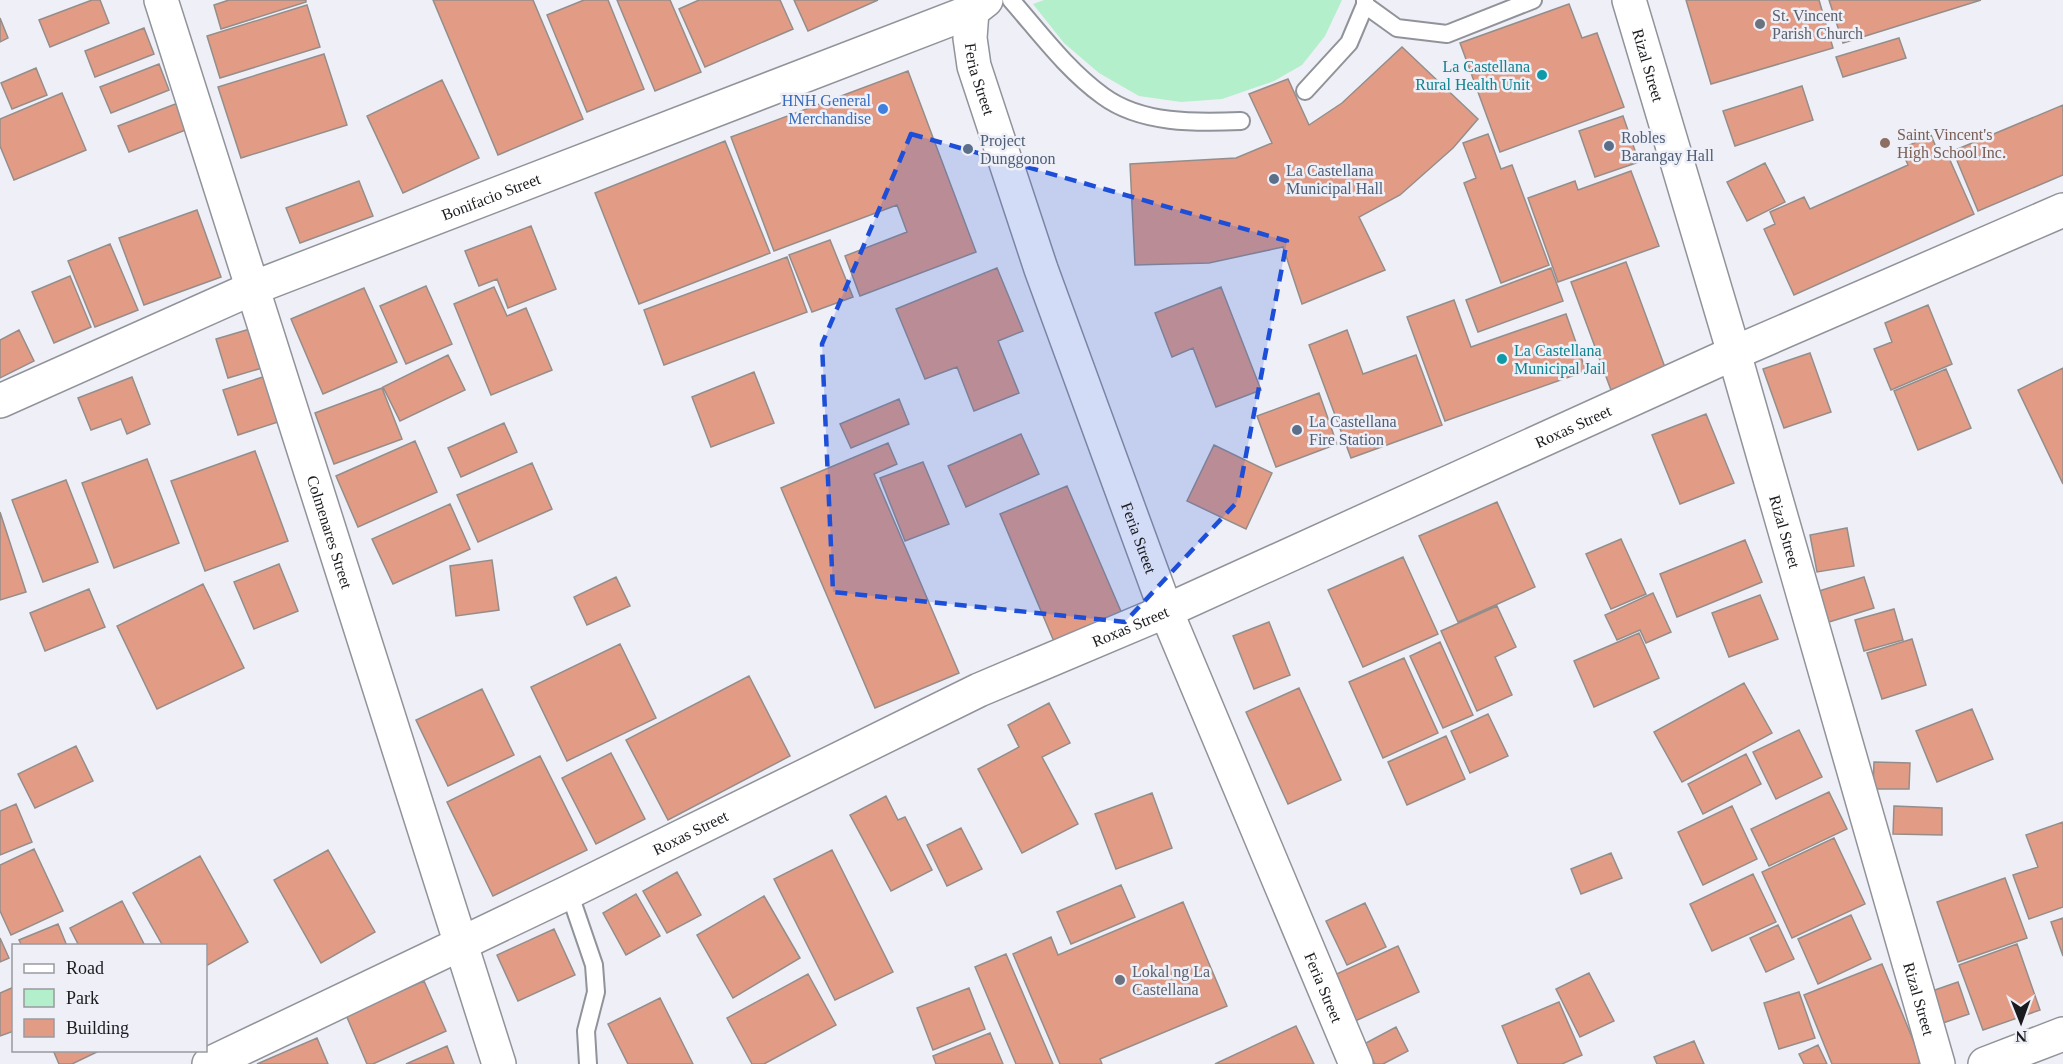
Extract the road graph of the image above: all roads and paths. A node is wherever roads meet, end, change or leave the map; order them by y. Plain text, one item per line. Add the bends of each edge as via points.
1 (161, 0) edge
2 (1011, 0) edge
3 (1533, 0) edge
4 (1629, 0) edge
5 (1365, 3) edge
6 (974, 4) edge
7 (1305, 91) dead end
8 (1241, 120) dead end
9 (2063, 210) edge
10 (253, 288) junction
11 (1734, 353) junction
12 (0, 401) edge
13 (1166, 611) junction
14 (569, 892) junction
15 (460, 945) junction
16 (2063, 1034) edge
17 (209, 1064) edge
18 (499, 1064) edge
19 (588, 1064) edge
20 (1356, 1064) edge
21 (1938, 1064) edge
22 (1985, 1064) edge

1 - 10 street, Colmenares Street
2 - 8 lane via 1058,55 1104,97 1159,117 1201,122
3 - 5 lane via 1447,34 1397,28
4 - 11 street, Rizal Street
5 - 7 lane via 1349,43
6 - 10 street, Bonifacio Street
6 - 13 street, Feria Street via 970,38 974,66 1082,386
9 - 11 street, Roxas Street
10 - 12 street, Bonifacio Street
10 - 15 street, Colmenares Street
11 - 13 street, Roxas Street
11 - 21 street, Rizal Street
13 - 14 street, Roxas Street via 979,690
13 - 20 street, Feria Street
14 - 15 street, Roxas Street
14 - 19 lane via 594,965 596,992 586,1031
15 - 17 street, Roxas Street
15 - 18 street, Colmenares Street
16 - 22 street

